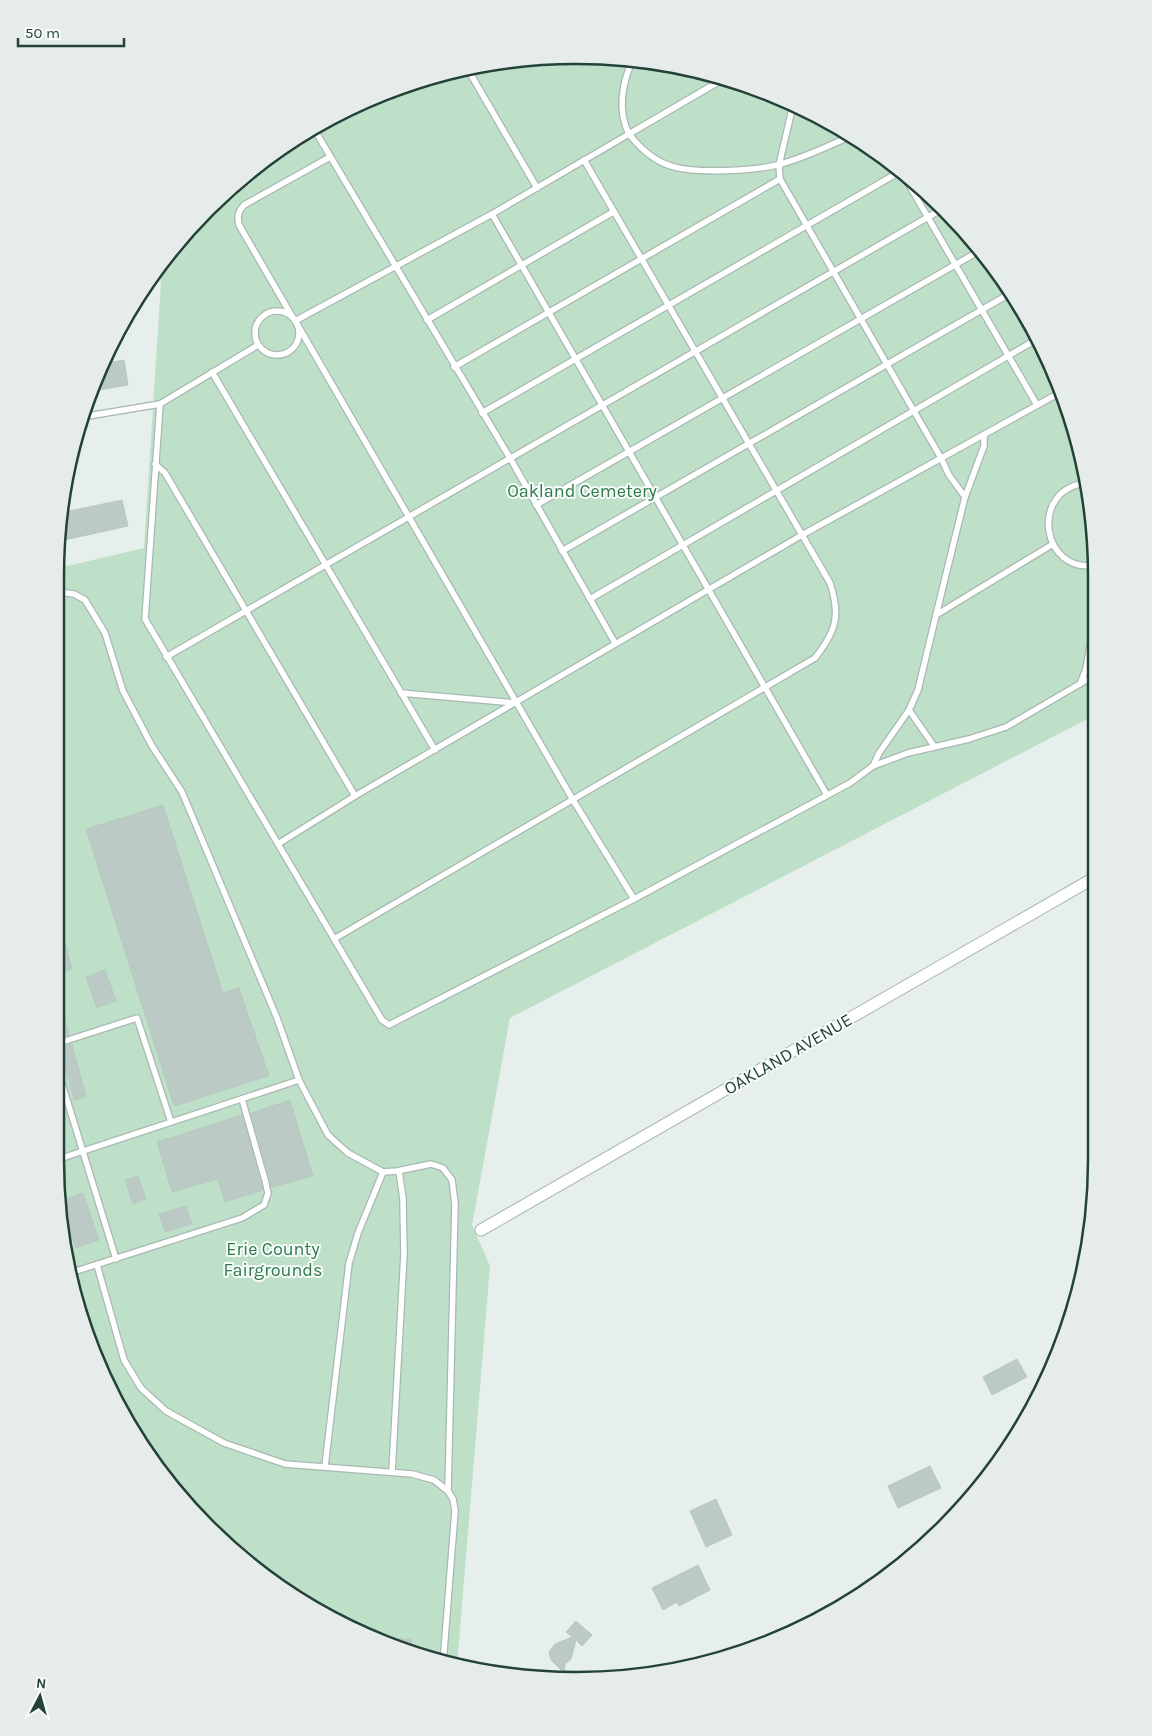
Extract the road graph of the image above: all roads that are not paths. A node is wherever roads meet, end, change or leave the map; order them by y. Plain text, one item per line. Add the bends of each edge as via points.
1 (630, 67) edge
2 (471, 75) edge
3 (716, 83) edge
4 (792, 112) edge
5 (317, 134) edge
6 (629, 134) junction
7 (844, 140) edge
8 (330, 157) junction
9 (584, 160) junction
10 (778, 165) junction
11 (894, 175) edge
12 (780, 179) junction
13 (537, 188) junction
14 (912, 189) edge
15 (614, 212) junction
16 (936, 212) edge
17 (492, 214) junction
18 (928, 217) junction
19 (807, 225) junction
20 (974, 254) edge
21 (641, 258) junction
22 (956, 264) junction
23 (396, 265) junction
24 (522, 265) junction
25 (835, 272) junction
26 (1005, 296) edge
27 (668, 305) junction
28 (982, 310) junction
29 (548, 313) junction
30 (861, 319) junction
31 (427, 320) junction
32 (295, 321) junction
33 (1032, 342) edge
34 (258, 344) junction
35 (694, 352) junction
36 (1008, 356) junction
37 (575, 360) junction
38 (888, 365) junction
39 (454, 367) junction
40 (212, 372) junction
41 (1055, 395) edge
42 (722, 399) junction
43 (160, 404) junction
44 (1037, 405) junction
45 (601, 406) junction
46 (914, 410) junction
47 (482, 413) junction
48 (90, 416) edge
49 (984, 435) junction
50 (748, 446) junction
51 (629, 452) junction
52 (510, 458) junction
53 (941, 458) junction
54 (155, 464) junction
55 (1079, 484) edge
56 (775, 490) junction
57 (965, 497) junction
58 (655, 498) junction
59 (536, 505) junction
60 (409, 515) junction
61 (802, 535) junction
62 (1053, 544) junction
63 (682, 545) junction
64 (562, 551) junction
65 (325, 564) junction
66 (1088, 565) edge
67 (707, 590) junction
68 (64, 593) edge
69 (590, 598) junction
70 (246, 610) junction
71 (936, 615) junction
72 (615, 643) junction
73 (166, 657) junction
74 (1088, 660) edge
75 (1088, 679) edge
76 (1080, 684) junction
77 (765, 689) junction
78 (401, 693) junction
79 (517, 703) junction
80 (909, 710) junction
81 (934, 746) junction
82 (434, 750) junction
83 (873, 766) junction
84 (827, 795) junction
85 (355, 796) junction
86 (574, 800) junction
87 (278, 844) junction
88 (1088, 881) edge
89 (634, 899) junction
90 (334, 939) junction
91 (64, 1042) edge
92 (299, 1080) junction
93 (64, 1087) edge
94 (242, 1099) junction
95 (171, 1122) junction
96 (83, 1151) junction
97 (64, 1158) edge
98 (399, 1171) junction
99 (383, 1172) junction
100 (481, 1230) dead end
101 (116, 1259) junction
102 (97, 1265) junction
103 (76, 1271) edge
104 (325, 1466) junction
105 (392, 1472) junction
106 (448, 1491) junction
107 (444, 1655) edge

1 - 6 lane via 622,104 622,121
2 - 13 lane
3 - 6 lane
4 - 10 lane
5 - 8 lane
6 - 9 lane
6 - 10 lane via 653,157 670,166 727,170
7 - 10 lane
8 - 23 lane
8 - 32 lane via 244,205 239,211 239,226
9 - 13 lane
9 - 15 lane
10 - 12 lane
11 - 19 lane
12 - 19 lane
12 - 21 lane
13 - 17 lane
14 - 18 lane
15 - 21 lane
15 - 24 lane
16 - 18 lane
17 - 23 lane
17 - 24 lane
18 - 22 lane
18 - 25 lane
19 - 25 lane
19 - 27 lane
20 - 22 lane
21 - 27 lane
21 - 29 lane
22 - 28 lane
22 - 30 lane
23 - 31 lane
23 - 32 lane
24 - 29 lane
24 - 31 lane
25 - 30 lane
25 - 35 lane
26 - 28 lane
27 - 35 lane
27 - 37 lane
28 - 36 lane
28 - 38 lane
29 - 37 lane
29 - 39 lane
30 - 38 lane
30 - 42 lane
31 - 39 lane
32 - 34 lane via 280,311 265,314 256,324
32 - 34 lane via 298,339 289,351 269,353
32 - 60 lane
33 - 36 lane
34 - 40 lane
35 - 42 lane
35 - 45 lane
36 - 44 lane
36 - 46 lane
37 - 45 lane
37 - 47 lane
38 - 46 lane
38 - 50 lane
39 - 47 lane
40 - 43 lane
40 - 65 lane
41 - 44 lane
42 - 50 lane
42 - 51 lane
43 - 48 lane
43 - 54 lane
44 - 49 lane
45 - 51 lane
45 - 52 lane
46 - 53 lane
46 - 56 lane
47 - 52 lane
49 - 53 lane
49 - 57 lane via 984,446
50 - 56 lane
50 - 58 lane
51 - 58 lane
51 - 59 lane
52 - 59 lane
52 - 60 lane
53 - 57 lane
53 - 61 lane
54 - 70 lane via 165,473
54 - 73 lane via 145,619
55 - 62 lane via 1055,500 1049,513 1048,526
56 - 61 lane
56 - 63 lane
57 - 71 lane
58 - 63 lane
58 - 64 lane
59 - 64 lane
60 - 65 lane
60 - 79 lane
61 - 67 lane
61 - 77 lane via 830,583 836,602 836,622 828,642 815,658
62 - 66 lane via 1067,559
62 - 71 lane
63 - 67 lane
63 - 69 lane
64 - 69 lane
65 - 70 lane
65 - 78 lane
67 - 72 lane
67 - 77 lane
68 - 92 lane via 79,595 85,600 105,633 130,706 182,792 277,1018
69 - 72 lane
70 - 73 lane
70 - 85 lane
71 - 80 lane via 918,690
72 - 79 lane
73 - 87 lane
74 - 76 lane
75 - 76 lane
76 - 81 lane via 1006,726 969,739
77 - 84 lane
77 - 86 lane
78 - 79 lane
78 - 82 lane
79 - 82 lane
79 - 86 lane
80 - 81 lane
80 - 83 lane
81 - 83 lane
82 - 85 lane
83 - 84 lane
84 - 89 lane
85 - 87 lane
86 - 89 lane
86 - 90 lane
87 - 90 lane
88 - 100 street, OAKLAND AVENUE
89 - 90 lane via 389,1024 382,1020
91 - 95 lane via 137,1018
92 - 94 lane
92 - 99 lane via 332,1140 348,1153
93 - 96 lane
94 - 95 lane
94 - 101 lane via 268,1193 264,1205 242,1218
95 - 96 lane
96 - 97 lane
96 - 101 lane
98 - 99 lane
98 - 105 lane via 404,1254
98 - 106 lane via 424,1164 437,1165 448,1172 454,1188
99 - 104 lane via 349,1263
101 - 102 lane
102 - 103 lane
102 - 104 lane via 124,1360 132,1376 152,1400 187,1424 254,1454 299,1467
104 - 105 lane
105 - 106 lane via 430,1478
106 - 107 lane via 454,1503 455,1516

